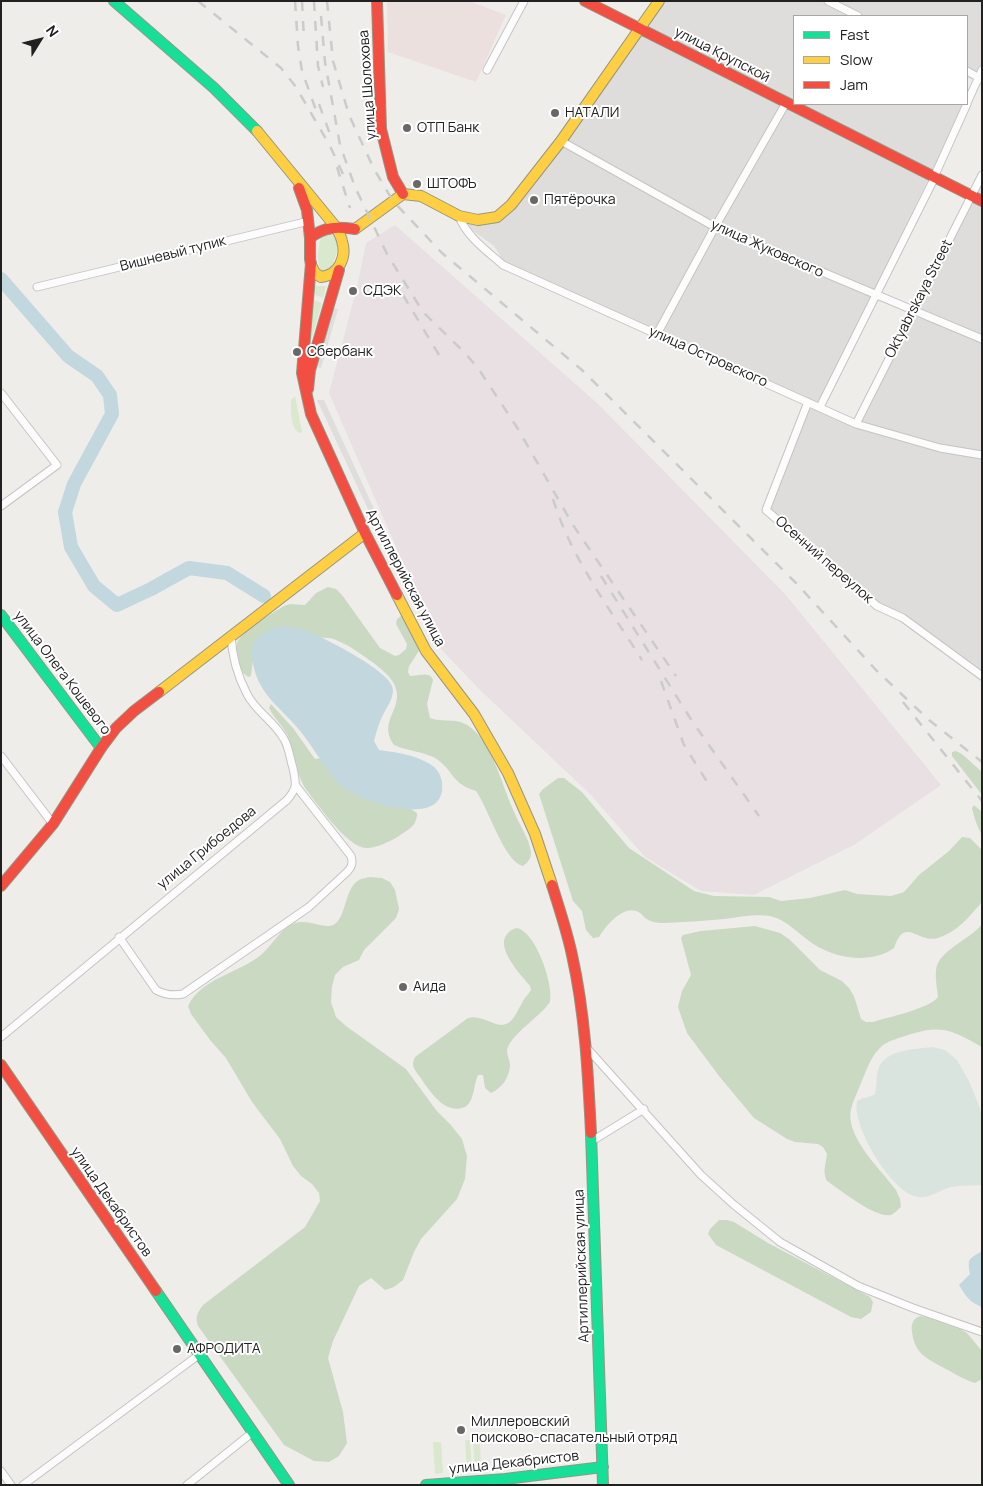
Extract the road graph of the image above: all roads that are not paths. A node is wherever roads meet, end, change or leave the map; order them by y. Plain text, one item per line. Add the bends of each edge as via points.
1 (114, 1) edge
2 (377, 1) edge
3 (524, 1) edge
4 (586, 1) edge
5 (658, 1) edge
6 (828, 1) edge
7 (856, 15) edge
8 (639, 29) junction
9 (487, 70) dead end
10 (968, 71) edge
11 (981, 75) edge
12 (968, 102) edge
13 (786, 103) junction
14 (967, 105) edge
15 (561, 141) junction
16 (982, 175) edge
17 (294, 176) junction
18 (935, 177) junction
19 (403, 194) junction
20 (971, 196) junction
21 (982, 201) edge
22 (459, 216) junction
23 (309, 221) junction
24 (335, 226) junction
25 (715, 227) junction
26 (356, 229) junction
27 (310, 238) junction
28 (344, 253) junction
29 (310, 263) junction
30 (339, 270) junction
31 (37, 287) dead end
32 (876, 296) junction
33 (912, 311) junction
34 (657, 334) junction
35 (982, 339) edge
36 (1, 393) edge
37 (307, 395) junction
38 (808, 402) junction
39 (820, 407) junction
40 (856, 424) junction
41 (982, 455) edge
42 (1, 506) edge
43 (365, 533) junction
44 (1, 614) edge
45 (231, 635) junction
46 (982, 676) edge
47 (101, 748) junction
48 (1, 756) edge
49 (296, 786) junction
50 (54, 824) junction
51 (1, 886) edge
52 (119, 937) junction
53 (1, 1037) edge
54 (586, 1046) junction
55 (1, 1065) edge
56 (644, 1109) junction
57 (592, 1141) junction
58 (982, 1332) edge
59 (200, 1354) junction
60 (253, 1432) junction
61 (603, 1467) junction
62 (1, 1471) edge
63 (11, 1485) edge
64 (23, 1485) edge
65 (187, 1485) edge
66 (289, 1485) edge
67 (426, 1485) edge
68 (603, 1485) edge

1 - 17 main road, Артиллерийская улица via 245,117
2 - 19 main road, улица Шолохова via 381,128 393,177
3 - 9 street
4 - 8 main road, улица Крупской
5 - 8 main road
6 - 7 street
8 - 13 main road, улица Крупской
8 - 15 main road
10 - 11 street
11 - 12 street
13 - 18 main road, улица Крупской
13 - 25 street
14 - 18 street
15 - 22 main road via 511,205 497,216 478,220
15 - 25 street, улица Жуковского
16 - 20 street, Oktyabrskaya Street
17 - 23 main road, Артиллерийская улица
17 - 24 main road, Артиллерийская улица
18 - 20 main road, улица Крупской
18 - 32 street
19 - 22 main road via 421,196
19 - 26 main road
20 - 21 main road, улица Крупской
20 - 33 street, Oktyabrskaya Street
22 - 34 street, улица Островского via 462,226 503,265
23 - 27 main road, Артиллерийская улица
23 - 31 street, Вишневый тупик
24 - 26 main road
24 - 27 main road via 324,227
24 - 28 main road, Артиллерийская улица via 343,239
25 - 32 street, улица Жуковского
25 - 34 street
26 - 28 main road, Артиллерийская улица
27 - 29 main road, Артиллерийская улица
28 - 30 main road, Артиллерийская улица
29 - 30 main road via 324,278
29 - 37 main road, Артиллерийская улица via 302,373
30 - 37 main road, Артиллерийская улица via 310,370
32 - 33 street, улица Жуковского
32 - 39 street
33 - 35 street, улица Жуковского
33 - 40 street, Oktyabrskaya Street
34 - 38 street, улица Островского
36 - 42 street via 57,465
37 - 43 main road, Артиллерийская улица via 321,440
38 - 39 street, улица Островского
38 - 46 street, Осенний переулок via 766,510 877,606 903,618
39 - 40 street, улица Островского
40 - 41 street, улица Островского via 940,448
43 - 45 main road
43 - 54 main road, Артиллерийская улица via 426,651 474,714 494,747 535,834 572,954
44 - 47 main road, улица Олега Кошевого
45 - 47 main road via 134,711
45 - 49 street via 232,656 246,693 255,708 284,739
47 - 50 main road
48 - 50 street
49 - 52 street, улица Грибоедова via 287,800
49 - 52 street via 353,861 347,872 309,907 183,994 164,994 156,990
50 - 51 main road
52 - 53 street, улица Грибоедова
54 - 56 street
54 - 57 main road, Артиллерийская улица
55 - 59 main road, улица Декабристов
56 - 57 street
56 - 58 street via 701,1175 780,1242 858,1286
57 - 61 main road, Артиллерийская улица
59 - 60 main road, улица Декабристов
59 - 64 street
60 - 65 street
60 - 66 main road, улица Декабристов
61 - 67 main road, улица Декабристов
61 - 68 main road, Артиллерийская улица
62 - 63 street

